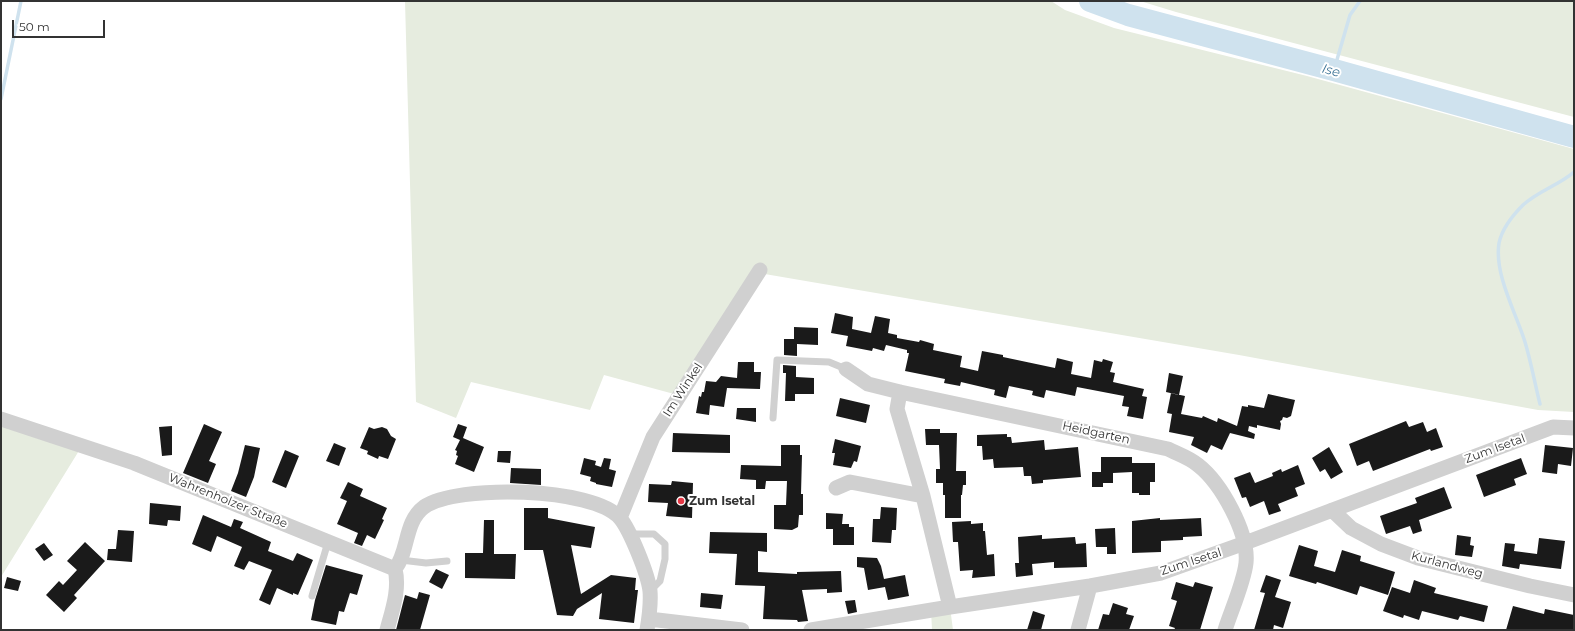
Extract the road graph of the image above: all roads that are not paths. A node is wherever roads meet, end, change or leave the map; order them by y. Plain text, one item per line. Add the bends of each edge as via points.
1 (760, 270) dead end
2 (846, 369) joint
3 (900, 392) junction
4 (773, 418) dead end
5 (1, 419) edge
6 (1574, 428) edge
7 (836, 488) dead end
8 (923, 496) junction
9 (1332, 510) junction
10 (620, 518) junction
11 (629, 534) junction
12 (328, 542) junction
13 (1245, 543) junction
14 (447, 561) dead end
15 (398, 564) junction
16 (1090, 586) junction
17 (650, 591) junction
18 (1574, 595) edge
19 (312, 596) dead end
20 (950, 607) junction
21 (648, 624) edge
22 (387, 630) edge
23 (742, 630) edge
24 (812, 630) edge
25 (1078, 630) edge
26 (1225, 630) edge

1 - 10 street, Im Winkel via 652,437
2 - 3 street, Heidgarten via 868,384
2 - 4 lane via 829,362 777,360
3 - 8 street via 897,409
3 - 13 street, Heidgarten via 1168,449 1198,464 1216,484 1234,515
5 - 12 street, Wahrenholzer Straße via 134,463
6 - 9 street, Zum Isetal via 1553,427
7 - 8 street via 850,482
8 - 20 street
9 - 13 street, Zum Isetal
9 - 18 street, Kurlandweg via 1351,528 1381,544 1418,558
10 - 11 street
10 - 15 street via 589,501 560,496 503,491 458,496 431,502 415,516
11 - 17 street
11 - 17 lane via 654,534 665,544 665,559 660,581
12 - 15 street, Wahrenholzer Straße
12 - 19 lane
13 - 16 street, Zum Isetal via 1161,573
13 - 26 street, Heidgarten via 1246,564
14 - 15 lane
15 - 22 street via 395,598
16 - 20 street, Zum Isetal
16 - 25 street
17 - 21 street
20 - 24 street, Zum Isetal
21 - 23 street

